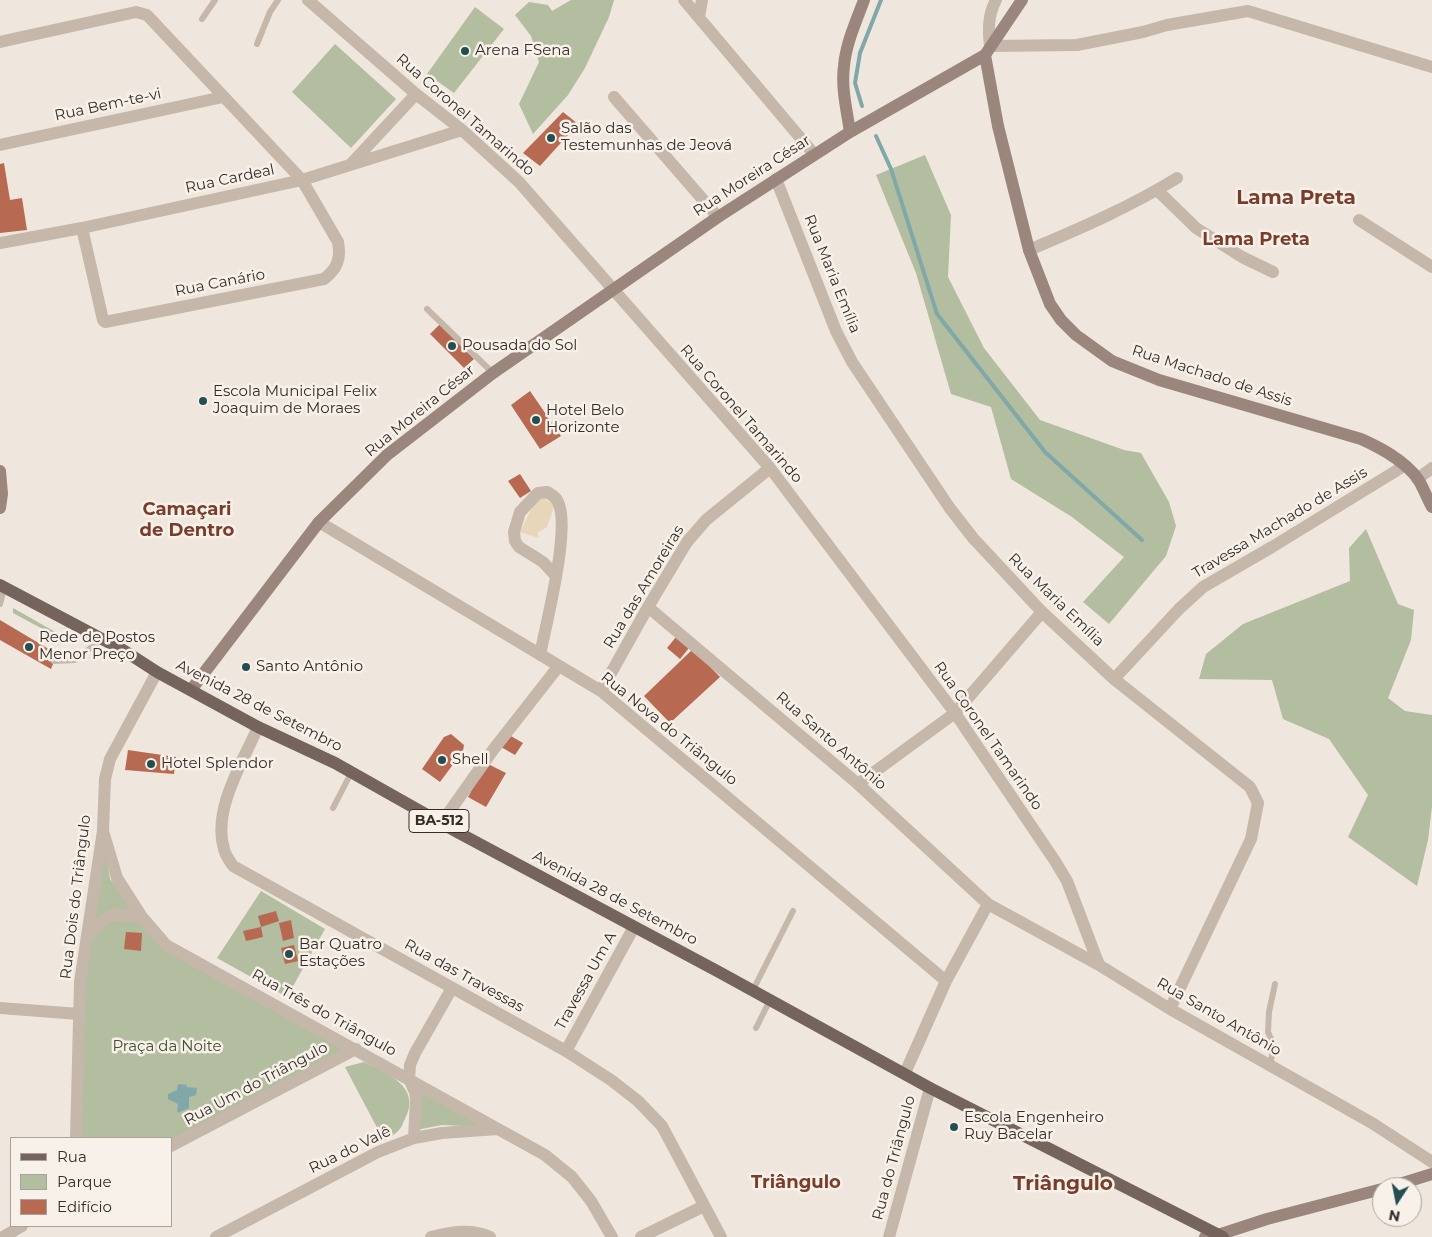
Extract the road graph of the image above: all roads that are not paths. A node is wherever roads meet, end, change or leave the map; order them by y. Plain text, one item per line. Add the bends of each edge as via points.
1 (215, 0) edge
2 (278, 0) edge
3 (308, 0) edge
4 (684, 0) edge
5 (702, 0) edge
6 (864, 0) edge
7 (996, 0) edge
8 (1022, 0) edge
9 (1248, 6) edge
10 (699, 17) junction
11 (202, 20) dead end
12 (0, 42) edge
13 (257, 44) dead end
14 (987, 51) junction
15 (1432, 67) edge
16 (416, 94) junction
17 (223, 97) junction
18 (614, 97) dead end
19 (462, 130) junction
20 (850, 132) junction
21 (0, 145) edge
22 (814, 154) junction
23 (349, 165) junction
24 (1177, 178) dead end
25 (776, 179) junction
26 (302, 180) junction
27 (1157, 190) junction
28 (718, 217) junction
29 (1359, 220) dead end
30 (82, 228) junction
31 (0, 243) edge
32 (1029, 250) junction
33 (1432, 267) edge
34 (1273, 272) dead end
35 (612, 291) junction
36 (427, 309) dead end
37 (493, 373) junction
38 (1404, 466) junction
39 (770, 468) junction
40 (1432, 468) edge
41 (0, 471) edge
42 (1418, 479) junction
43 (1432, 506) edge
44 (0, 508) edge
45 (319, 522) junction
46 (555, 575) junction
47 (1, 585) edge
48 (0, 604) edge
49 (648, 607) junction
50 (1042, 612) junction
51 (102, 639) junction
52 (540, 655) junction
53 (54, 661) dead end
54 (558, 667) junction
55 (157, 672) junction
56 (1114, 679) junction
57 (191, 690) junction
58 (601, 691) junction
59 (955, 713) junction
60 (258, 727) junction
61 (351, 773) junction
62 (858, 784) junction
63 (333, 808) dead end
64 (442, 822) junction
65 (103, 830) junction
66 (988, 904) junction
67 (792, 911) dead end
68 (142, 917) junction
69 (634, 927) junction
70 (87, 937) junction
71 (1099, 965) junction
72 (946, 981) junction
73 (1274, 984) dead end
74 (452, 988) junction
75 (753, 990) junction
76 (770, 1000) junction
77 (0, 1008) edge
78 (1170, 1009) junction
79 (80, 1014) junction
80 (756, 1028) dead end
81 (356, 1049) junction
82 (566, 1051) junction
83 (1270, 1065) junction
84 (905, 1073) junction
85 (409, 1079) junction
86 (930, 1088) junction
87 (498, 1129) junction
88 (76, 1137) edge
89 (414, 1138) junction
90 (172, 1145) edge
91 (1432, 1162) edge
92 (1372, 1192) edge
93 (704, 1206) junction
94 (20, 1227) edge
95 (1215, 1236) edge
96 (3, 1237) edge
97 (216, 1237) edge
98 (431, 1237) edge
99 (490, 1237) edge
100 (612, 1237) edge
101 (641, 1237) edge
102 (721, 1237) edge
103 (889, 1237) edge

1 - 11 lane
2 - 13 lane
3 - 16 street, Rua Coronel Tamarindo
4 - 10 street
5 - 10 street
6 - 20 street via 843,67
7 - 14 street via 989,19
8 - 14 street
9 - 14 street via 1077,45
9 - 15 street
10 - 22 street
12 - 17 street via 142,13
14 - 20 street, Rua Moreira César
14 - 32 street, Rua Machado de Assis via 998,126
16 - 19 street, Rua Coronel Tamarindo
16 - 23 street
17 - 21 street, Rua Bem-te-vi
17 - 26 street
18 - 28 street
19 - 23 street, Rua Cardeal
19 - 35 street, Rua Coronel Tamarindo via 519,182
20 - 22 street, Rua Moreira César
22 - 25 street, Rua Moreira César
23 - 26 street, Rua Cardeal
24 - 27 street
25 - 28 street, Rua Moreira César
25 - 50 street, Rua Maria Emília via 836,331 852,362 949,507 996,565
26 - 30 street, Rua Cardeal
26 - 30 street, Rua Canário via 338,242 339,262 324,279 105,322
27 - 32 street
27 - 34 street via 1196,228
28 - 35 street, Rua Moreira César
29 - 33 street
30 - 31 street, Rua Cardeal
32 - 38 street, Rua Machado de Assis via 1050,304 1061,320 1112,361 1159,380 1361,439 1383,449
35 - 37 street, Rua Moreira César
35 - 39 street, Rua Coronel Tamarindo
36 - 37 lane
37 - 45 street, Rua Moreira César via 387,455
38 - 42 street, Rua Machado de Assis
38 - 56 street, Travessa Machado de Assis via 1203,587
39 - 49 street, Rua das Amoreiras via 706,520 688,542
39 - 59 street, Rua Coronel Tamarindo
40 - 42 street
41 - 44 street
42 - 43 street, Rua Machado de Assis
45 - 52 street, Rua Nova do Triângulo
45 - 57 street, Rua Moreira César
46 - 46 street via 562,538 561,512 554,496 547,492 538,493 520,512 514,532 515,542 549,566
46 - 52 street
47 - 48 lane
47 - 51 main road, Avenida 28 de Setembro / BA-512
49 - 58 street, Rua das Amoreiras
49 - 62 street, Rua Santo Antônio
50 - 56 street, Rua Maria Emília
50 - 59 street
51 - 53 lane via 74,660
51 - 55 main road, Avenida 28 de Setembro / BA-512
52 - 54 street, Rua Nova do Triângulo
54 - 58 street, Rua Nova do Triângulo
54 - 64 street
55 - 57 main road, Avenida 28 de Setembro / BA-512
55 - 65 street, Rua Dois do Triângulo via 110,759 105,779
56 - 78 street, Rua Maria Emília via 1250,787 1258,803 1251,839
57 - 60 main road, Avenida 28 de Setembro / BA-512
58 - 72 street, Rua Nova do Triângulo
59 - 62 street
59 - 71 street, Rua Coronel Tamarindo via 1063,874
60 - 61 main road, Avenida 28 de Setembro / BA-512
60 - 74 street, Rua das Travessas via 221,817 224,850 233,866
61 - 63 lane
61 - 64 main road, Avenida 28 de Setembro / BA-512
62 - 66 street, Rua Santo Antônio
64 - 69 main road, Avenida 28 de Setembro / BA-512
65 - 68 street, Rua Três do Triângulo via 117,878
65 - 70 street, Rua Dois do Triângulo
66 - 71 street, Rua Santo Antônio
66 - 72 street
67 - 75 lane
68 - 70 street via 110,915 100,921
68 - 81 street, Rua Três do Triângulo via 166,945
69 - 75 main road, Avenida 28 de Setembro / BA-512
69 - 82 street, Travessa Um A
70 - 79 street, Rua Dois do Triângulo via 80,982
71 - 78 street, Rua Santo Antônio
72 - 84 street
73 - 83 lane via 1268,1032 1274,1046
74 - 82 street, Rua das Travessas
74 - 85 street via 412,1059
75 - 76 main road, Avenida 28 de Setembro / BA-512
76 - 80 lane
76 - 84 main road, Avenida 28 de Setembro / BA-512
77 - 79 street
78 - 83 street, Rua Santo Antônio
79 - 88 street, Rua Dois do Triângulo
81 - 85 street, Rua Três do Triângulo
81 - 90 street, Rua Um do Triângulo
82 - 93 street, Rua das Travessas via 638,1101 662,1126
83 - 91 street, Rua Santo Antônio via 1372,1123
84 - 86 main road, Avenida 28 de Setembro / BA-512
85 - 87 street, Rua Três do Triângulo
85 - 89 street via 416,1099
86 - 95 main road, Avenida 28 de Setembro / BA-512
86 - 103 street, Rua do Triângulo
87 - 89 street, Rua do Valê
87 - 100 street via 545,1156 572,1177
89 - 97 street, Rua do Valê via 378,1152
92 - 95 street
93 - 101 street
93 - 102 street, Rua das Travessas
94 - 96 street
98 - 99 street via 464,1231

